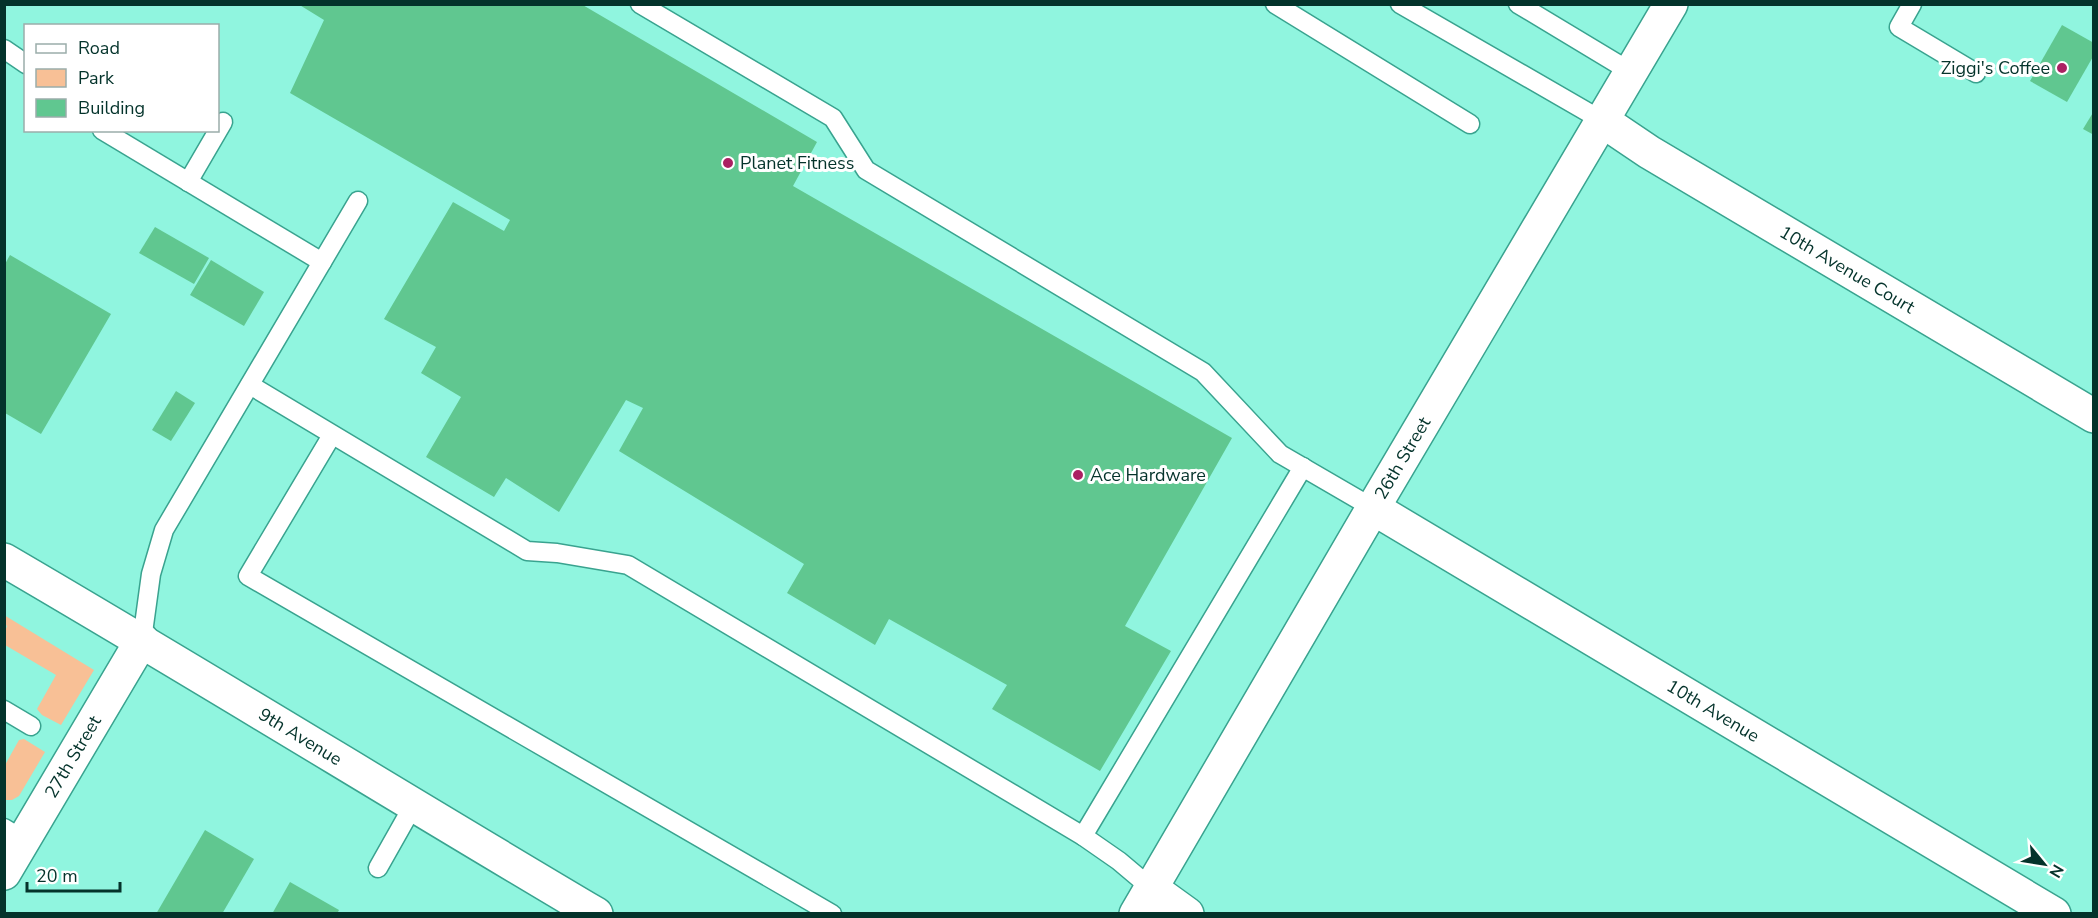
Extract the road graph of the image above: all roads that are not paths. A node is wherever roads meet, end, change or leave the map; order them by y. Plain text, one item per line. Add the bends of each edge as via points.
1 (640, 4) edge
2 (1275, 4) edge
3 (1400, 4) edge
4 (1518, 4) edge
5 (1671, 4) edge
6 (1912, 4) edge
7 (4, 49) edge
8 (24, 63) edge
9 (1631, 72) junction
10 (1976, 73) dead end
11 (1603, 121) junction
12 (223, 122) dead end
13 (1470, 124) dead end
14 (219, 129) edge
15 (105, 132) edge
16 (217, 132) edge
17 (188, 182) junction
18 (358, 201) dead end
19 (322, 262) junction
20 (250, 386) junction
21 (2094, 416) edge
22 (332, 435) junction
23 (1303, 467) junction
24 (1373, 508) junction
25 (4, 560) edge
26 (142, 640) junction
27 (4, 710) edge
28 (31, 726) dead end
29 (413, 806) junction
30 (14, 834) edge
31 (1083, 836) junction
32 (378, 868) dead end
33 (4, 873) edge
34 (1144, 901) edge
35 (596, 914) edge
36 (832, 914) edge
37 (1187, 914) edge
38 (2054, 914) edge

1 - 23 lane via 833,118 866,170 1203,372 1280,454
2 - 13 lane
3 - 11 lane
4 - 9 lane
5 - 9 street, 26th Street
6 - 10 lane via 1899,27
7 - 8 lane
9 - 11 street, 26th Street
11 - 21 street, 10th Avenue Court
11 - 24 street, 26th Street
12 - 14 lane
15 - 17 lane
16 - 17 lane
17 - 19 lane
18 - 19 lane
19 - 20 lane
20 - 22 lane
20 - 26 lane via 164,530 151,574
22 - 31 lane via 527,551 628,565
22 - 36 lane via 248,576
23 - 24 lane
23 - 31 lane
24 - 34 street, 26th Street
24 - 38 street, 10th Avenue
25 - 26 street, 9th Avenue
26 - 29 street, 9th Avenue
26 - 30 street, 27th Street
27 - 28 lane
29 - 32 lane
29 - 35 street, 9th Avenue
30 - 33 street, 27th Street
31 - 34 lane via 1119,861
34 - 37 street

